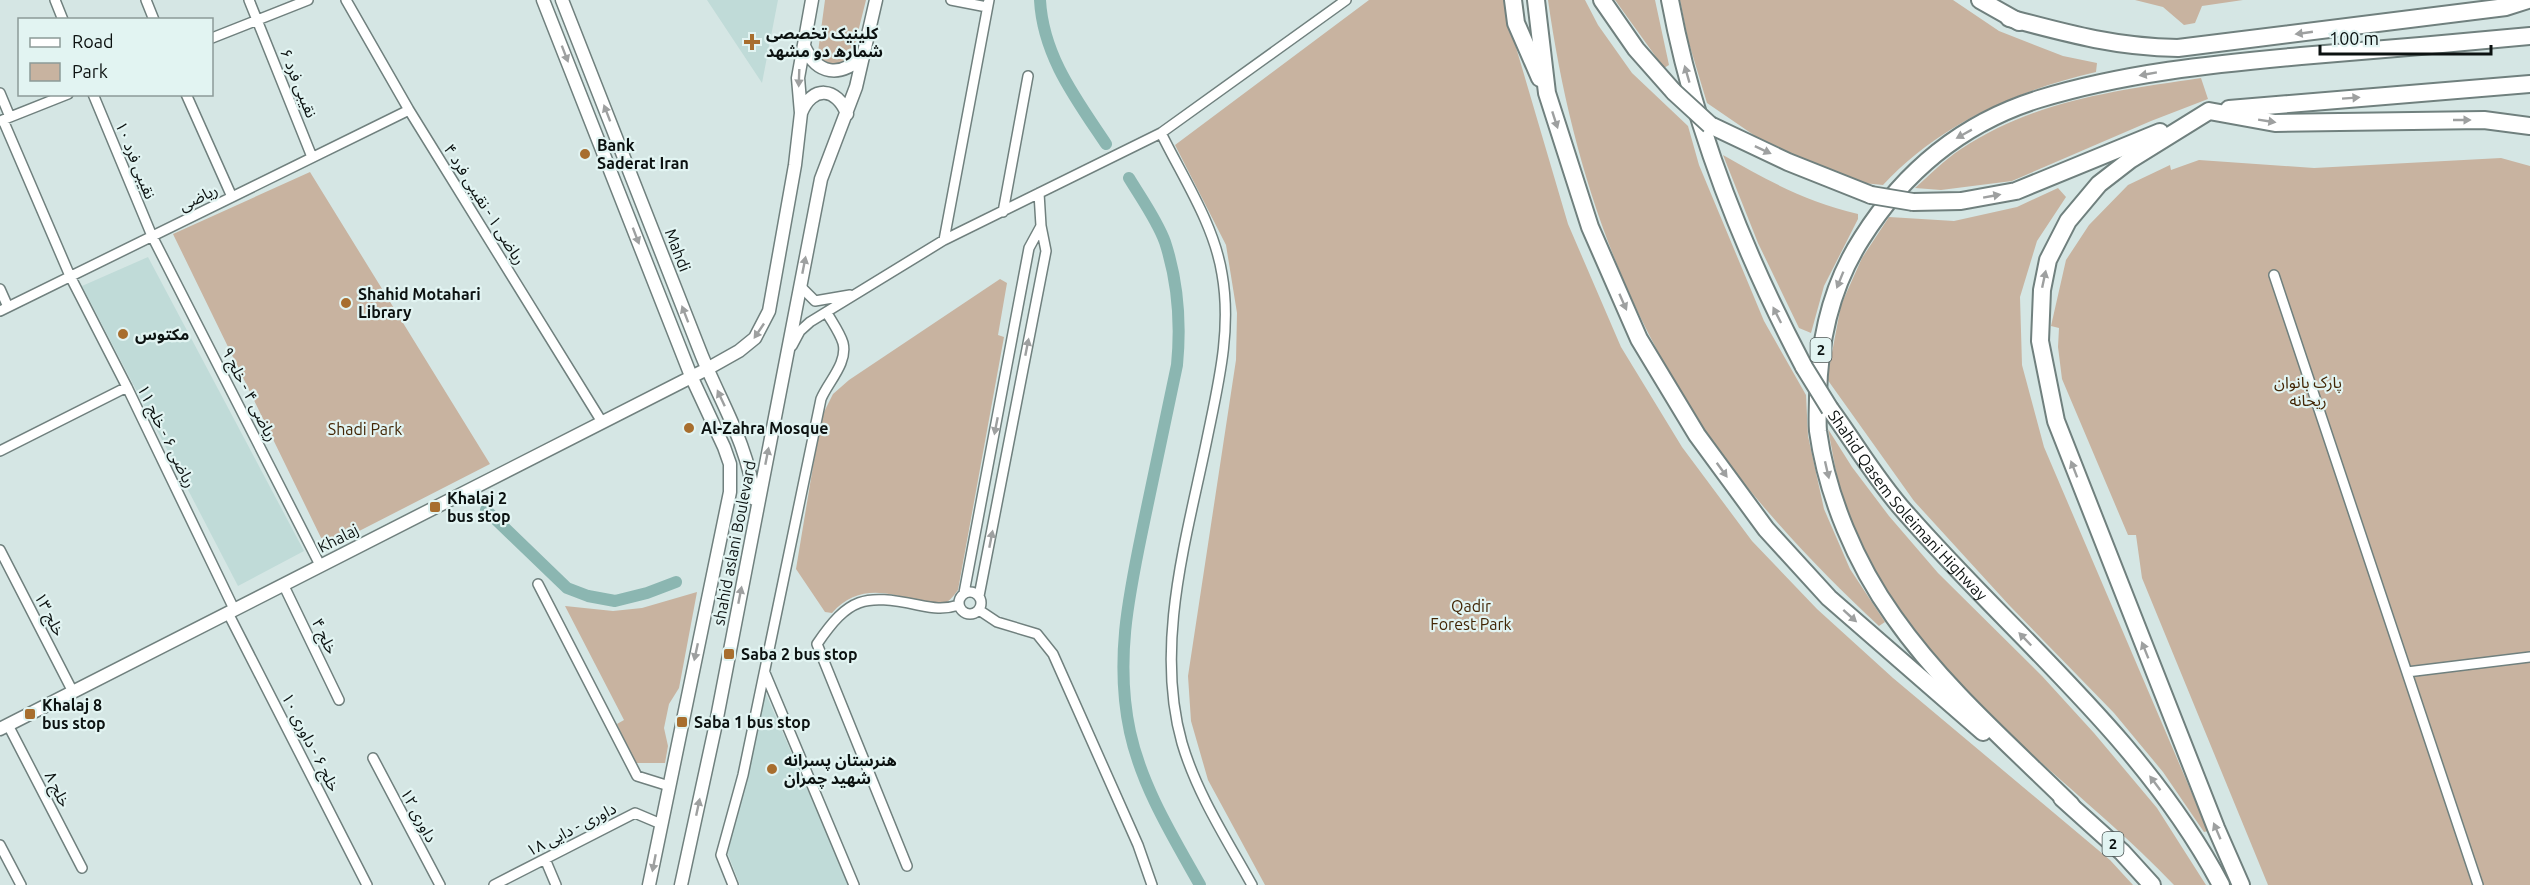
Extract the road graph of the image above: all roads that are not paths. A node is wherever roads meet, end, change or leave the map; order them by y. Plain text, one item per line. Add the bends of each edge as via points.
1 (55, 0) edge
2 (146, 0) edge
3 (249, 0) edge
4 (308, 0) edge
5 (346, 0) edge
6 (543, 0) edge
7 (562, 0) edge
8 (812, 0) edge
9 (876, 0) edge
10 (951, 0) edge
11 (1346, 0) edge
12 (1513, 0) edge
13 (1536, 0) edge
14 (1602, 0) edge
15 (1670, 0) edge
16 (1980, 0) edge
17 (2496, 0) edge
18 (2528, 0) edge
19 (988, 4) edge
20 (2467, 12) junction
21 (62, 18) edge
22 (153, 18) edge
23 (2009, 18) junction
24 (257, 20) junction
25 (2524, 37) edge
26 (213, 38) edge
27 (803, 45) junction
28 (862, 56) junction
29 (2227, 63) junction
30 (1028, 76) dead end
31 (2525, 85) edge
32 (0, 93) edge
33 (1547, 93) junction
34 (63, 96) edge
35 (94, 96) edge
36 (187, 96) edge
37 (409, 110) junction
38 (2209, 111) junction
39 (801, 113) junction
40 (847, 114) junction
41 (4, 120) edge
42 (2530, 126) edge
43 (1161, 133) junction
44 (312, 158) junction
45 (1040, 193) junction
46 (232, 197) junction
47 (1003, 212) junction
48 (1041, 226) junction
49 (152, 236) junction
50 (944, 240) junction
51 (2274, 275) dead end
52 (70, 276) junction
53 (1024, 278) junction
54 (1040, 280) junction
55 (800, 286) junction
56 (0, 290) edge
57 (852, 294) junction
58 (4, 309) edge
59 (827, 313) junction
60 (1017, 319) junction
61 (1032, 322) junction
62 (788, 353) junction
63 (707, 369) junction
64 (691, 376) junction
65 (127, 387) junction
66 (1001, 398) junction
67 (1017, 401) junction
68 (602, 422) junction
69 (0, 451) edge
70 (730, 492) joint
71 (981, 503) junction
72 (997, 506) junction
73 (756, 514) junction
74 (0, 550) edge
75 (320, 565) junction
76 (283, 584) junction
77 (538, 584) dead end
78 (964, 593) junction
79 (979, 596) junction
80 (958, 605) junction
81 (979, 610) junction
82 (231, 611) junction
83 (2530, 657) edge
84 (2407, 672) junction
85 (765, 673) junction
86 (73, 692) junction
87 (339, 700) dead end
88 (4, 727) edge
89 (372, 758) dead end
90 (669, 786) junction
91 (2071, 806) junction
92 (661, 824) junction
93 (0, 845) edge
94 (545, 859) junction
95 (907, 866) dead end
96 (82, 868) dead end
97 (21, 885) edge
98 (367, 885) edge
99 (440, 885) edge
100 (494, 885) edge
101 (556, 885) edge
102 (649, 885) edge
103 (681, 885) edge
104 (733, 885) edge
105 (854, 885) edge
106 (1152, 885) edge
107 (1252, 885) edge
108 (2152, 885) edge
109 (2221, 885) edge
110 (2241, 885) edge
111 (2478, 885) edge

1 - 21 street
2 - 22 street
3 - 24 street, نقیبی فرد ۶
4 - 24 street
5 - 37 street, ریاضی ۱ - نقیبی فرد ۴
6 -> 64 main road, Mahdi
63 -> 7 main road, Mahdi
8 - 27 main road
9 - 28 main road, shahid aslani Boulevard
10 - 19 street
11 - 43 street
12 - 33 highway via 1516,23
13 - 33 highway
14 -> 38 highway, bridge via 1636,49 1710,125 1871,195 1913,202 1961,201 2016,191
109 -> 15 highway, Shahid Qasem Soleimani Highway / 2, bridge via 2203,851 2154,780 2100,715 1904,511 1830,409 1769,300 1708,150
16 - 23 highway
17 - 20 highway
18 - 20 highway
19 - 50 street
20 -> 23 highway via 2178,48 2101,42
23 - 29 highway via 2085,48 2132,57
24 - 26 street
24 - 44 street, نقیبی فرد ۶
25 - 29 highway
27 - 28 main road via 810,59 822,68 837,71 851,67
27 -> 39 main road via 798,78
28 - 40 main road, shahid aslani Boulevard
29 -> 91 highway, 2 via 2091,85 2037,100 1950,141 1915,170 1882,207 1849,258 1830,305 1823,338 1818,430 1834,501 1863,564 1893,617 1944,679
30 - 47 street
38 -> 31 highway
32 - 41 street, ریاضی ۶ - خلج ۱۱
33 -> 91 highway via 1590,227 1639,339 1724,473 1766,529 1829,598
34 - 41 street
35 - 49 street, نقیبی فرد ۱۰
36 - 46 street
37 - 44 street, ریاضی
37 - 68 street, ریاضی ۱ - نقیبی فرد ۴
38 -> 42 highway via 2275,123 2484,120
110 -> 38 highway via 2056,421 2040,341 2042,290 2048,260 2068,221 2099,184
39 - 40 main road via 806,101 817,93 831,93 842,101
39 -> 63 main road via 770,311 755,338
55 -> 40 main road, shahid aslani Boulevard via 822,179
41 - 52 street, ریاضی ۶ - خلج ۱۱
43 - 45 street
43 - 107 street via 1213,242 1222,274 1226,345 1179,578 1172,692 1182,744 1206,802
44 - 46 street, ریاضی
45 - 47 street
45 - 48 street
46 - 49 street, ریاضی
47 - 50 street
48 - 53 street via 1029,248
48 - 54 street via 1046,251
49 - 52 street, ریاضی
49 - 75 street, ریاضی ۴ - خلج ۹
50 - 57 street
51 - 84 street
52 - 58 street, ریاضی
52 - 65 street, ریاضی ۶ - خلج ۱۱
53 - 54 street
53 - 60 street
54 - 61 street
55 - 57 street via 815,301
55 - 62 main road, shahid aslani Boulevard
56 - 58 street
57 - 59 street
59 - 62 street via 800,331
59 - 85 street via 843,343 843,356 820,399
60 - 61 street
60 - 66 street
67 -> 61 street
73 -> 62 main road, shahid aslani Boulevard
63 - 64 main road, Khalaj
73 -> 63 main road, Mahdi via 752,479 740,440
64 - 68 main road, Khalaj
64 - 70 main road, Mahdi via 730,464
65 - 69 street
65 - 82 street, ریاضی ۶ - خلج ۱۱
66 - 67 street
66 -> 71 street
67 - 72 street
68 - 75 main road, Khalaj
70 -> 90 main road, shahid aslani Boulevard
71 - 72 street
71 - 78 street
79 -> 72 street
103 -> 73 main road, shahid aslani Boulevard
74 - 86 street, خلج ۱۳
75 - 76 main road, Khalaj
76 - 82 main road, Khalaj
76 - 87 street, خلج ۴
77 - 90 street via 637,776
78 - 79 street
78 - 80 street
79 - 81 street
80 - 81 street via 967,614
80 - 95 street via 945,610 889,599 860,601 835,618 817,644
81 - 106 street via 997,622 1037,634 1053,654
82 - 86 main road, Khalaj
82 - 98 street, خلج ۶ - داوری ۱۰
83 - 84 street
84 - 111 street
85 - 104 street via 721,855
85 - 105 street
86 - 88 main road, Khalaj
88 - 96 street, خلج ۸
89 - 99 street, داوری ۱۲
90 - 92 main road, shahid aslani Boulevard
91 - 108 highway, 2
92 - 94 street, داوری - دایی ۱۸ via 635,813
92 -> 102 main road, shahid aslani Boulevard
93 - 97 street
94 - 100 street, داوری - دایی ۱۸
94 - 101 street

